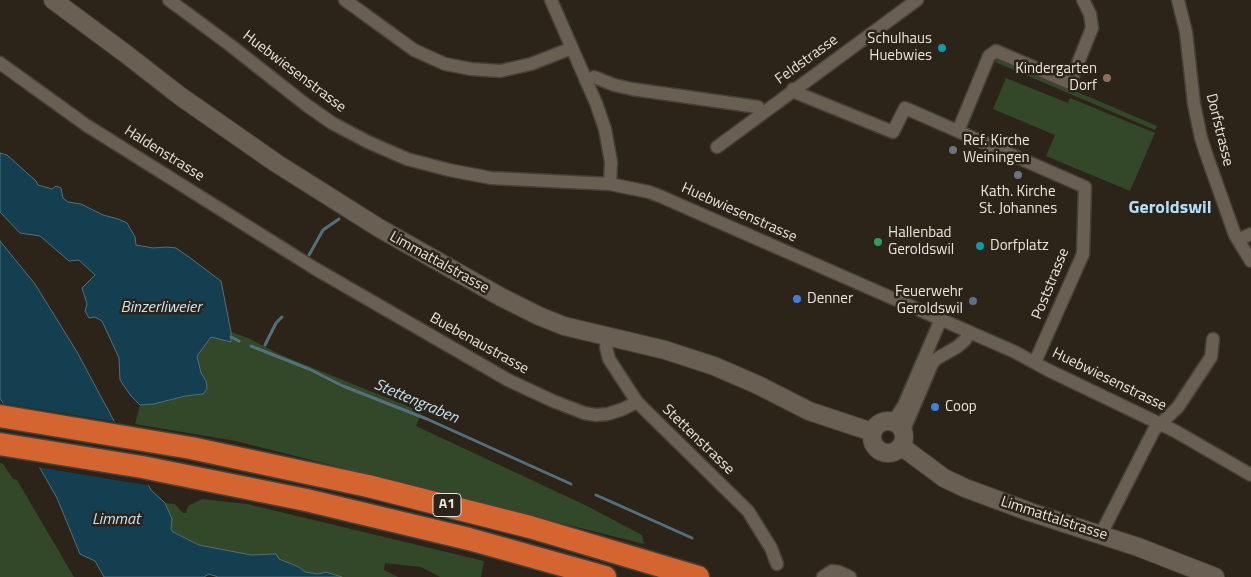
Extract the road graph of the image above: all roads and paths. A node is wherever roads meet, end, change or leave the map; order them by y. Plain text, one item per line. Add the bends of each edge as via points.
1 (53, 0) edge
2 (169, 0) edge
3 (345, 0) edge
4 (551, 0) edge
5 (917, 0) edge
6 (1083, 0) edge
7 (1178, 0) edge
8 (572, 48) junction
9 (0, 63) edge
10 (586, 81) junction
11 (794, 90) junction
12 (758, 107) dead end
13 (958, 131) junction
14 (717, 147) dead end
15 (610, 184) junction
16 (1251, 234) edge
17 (1238, 240) junction
18 (1251, 261) edge
19 (314, 268) joint
20 (942, 320) junction
21 (970, 332) junction
22 (607, 336) junction
23 (1213, 339) dead end
24 (1035, 362) junction
25 (637, 402) junction
26 (0, 416) edge
27 (1160, 423) junction
28 (872, 432) junction
29 (899, 434) junction
30 (0, 444) edge
31 (1251, 475) edge
32 (1101, 534) junction
33 (777, 564) dead end
34 (605, 577) edge
35 (698, 577) edge
36 (823, 577) edge
37 (850, 577) edge
38 (1215, 577) edge

1 - 22 main road, Limmattalstrasse via 180,96 355,214 452,271 539,316 564,326
2 - 15 street, Huebwiesenstrasse via 332,123 407,159 490,178
3 - 8 street via 414,50 445,64 500,71 531,64
4 - 8 street
5 - 11 street, Feldstrasse
6 - 13 street via 1092,28 1070,83 996,51 989,56
7 - 17 street, Dorfstrasse via 1186,32 1196,117
8 - 10 street
9 - 19 street, Haldenstrasse via 86,125
10 - 12 street via 594,77 632,89
10 - 15 street via 609,145
11 - 13 street, Poststrasse via 893,132 906,108
11 - 14 street, Feldstrasse
13 - 24 street, Poststrasse via 1085,187 1083,254
15 - 20 street, Huebwiesenstrasse via 662,197
16 - 17 street
17 - 18 street, Dorfstrasse
19 - 25 street, Buebenaustrasse via 480,365 553,401 596,415 624,409
20 - 21 street, Huebwiesenstrasse
20 - 29 street via 904,405
21 - 24 street, Huebwiesenstrasse
21 - 29 street via 957,348 936,358
22 - 25 street, Stettenstrasse via 609,359
22 - 28 main road, Limmattalstrasse via 714,366 809,412
23 - 27 street via 1211,357 1178,407
24 - 27 street, Huebwiesenstrasse
25 - 33 street, Stettenstrasse via 748,511 767,540
26 - 35 highway, A1 via 191,448 313,473 584,542
27 - 31 street, Huebwiesenstrasse
27 - 32 street
28 - 29 main road via 879,424 888,421
28 - 29 main road via 873,442 883,452 893,452
29 - 32 main road, Limmattalstrasse via 944,478 1030,512
30 - 34 highway, A1 via 209,479 415,525
32 - 38 main road, Limmattalstrasse
36 - 37 street via 832,571

